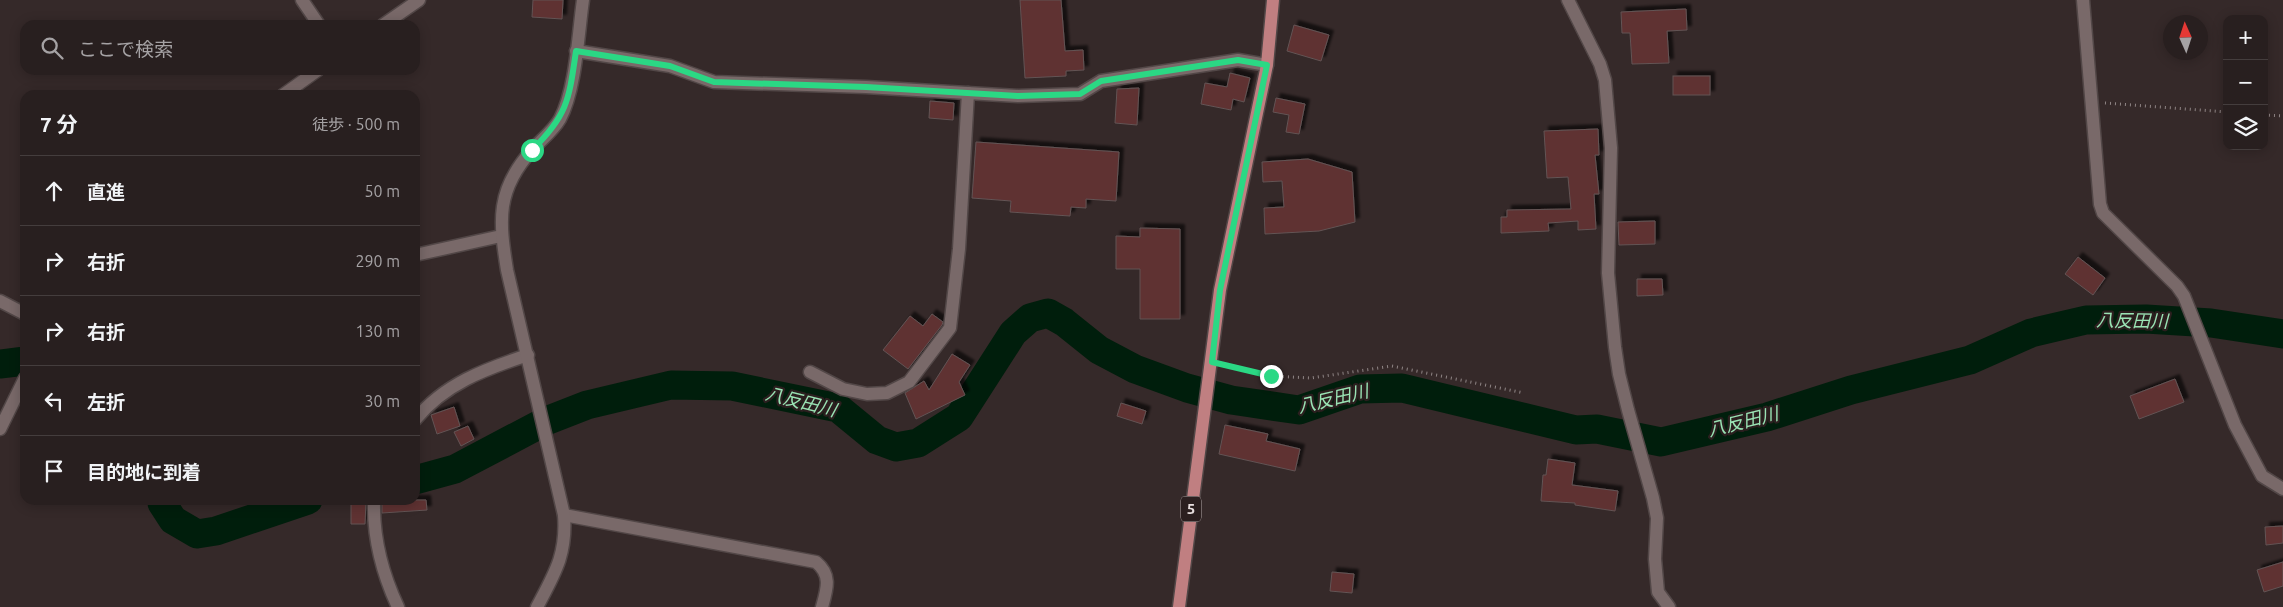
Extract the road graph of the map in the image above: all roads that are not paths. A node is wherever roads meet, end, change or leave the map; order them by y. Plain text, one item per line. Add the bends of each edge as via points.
1 (302, 0) edge
2 (419, 0) edge
3 (583, 0) edge
4 (1273, 0) edge
5 (1568, 0) edge
6 (2083, 0) edge
7 (316, 20) edge
8 (390, 20) edge
9 (576, 51) junction
10 (1267, 65) junction
11 (311, 75) edge
12 (289, 90) edge
13 (968, 93) junction
14 (501, 236) junction
15 (420, 254) edge
16 (0, 300) edge
17 (20, 311) edge
18 (528, 355) junction
19 (810, 372) dead end
20 (20, 388) edge
21 (420, 413) edge
22 (0, 429) edge
23 (2283, 489) edge
24 (374, 505) edge
25 (564, 515) junction
26 (398, 607) edge
27 (538, 607) edge
28 (822, 607) edge
29 (1179, 607) edge
30 (1669, 607) edge

1 - 7 street
2 - 8 street
3 - 9 street
4 - 10 main road, 5
5 - 30 street via 1605,80 1610,148 1608,273 1615,347 1621,383 1655,508 1658,592
6 - 23 street via 2102,213 2176,286 2187,303 2235,425 2262,476
9 - 13 street via 670,66 714,82
9 - 14 street via 570,92 560,119 516,170 505,190
10 - 13 street via 1238,60 1175,69 1101,81 1080,94 1018,96
10 - 29 main road, 5 via 1220,290
11 - 12 street
13 - 19 street via 950,328 909,382 887,393 867,394 843,389
14 - 15 street
14 - 18 street
16 - 17 street
18 - 21 street via 486,368 447,389
18 - 25 street
20 - 22 street
24 - 26 street via 379,556
25 - 27 street via 566,537 561,559
25 - 28 street via 816,562 824,568 827,578

